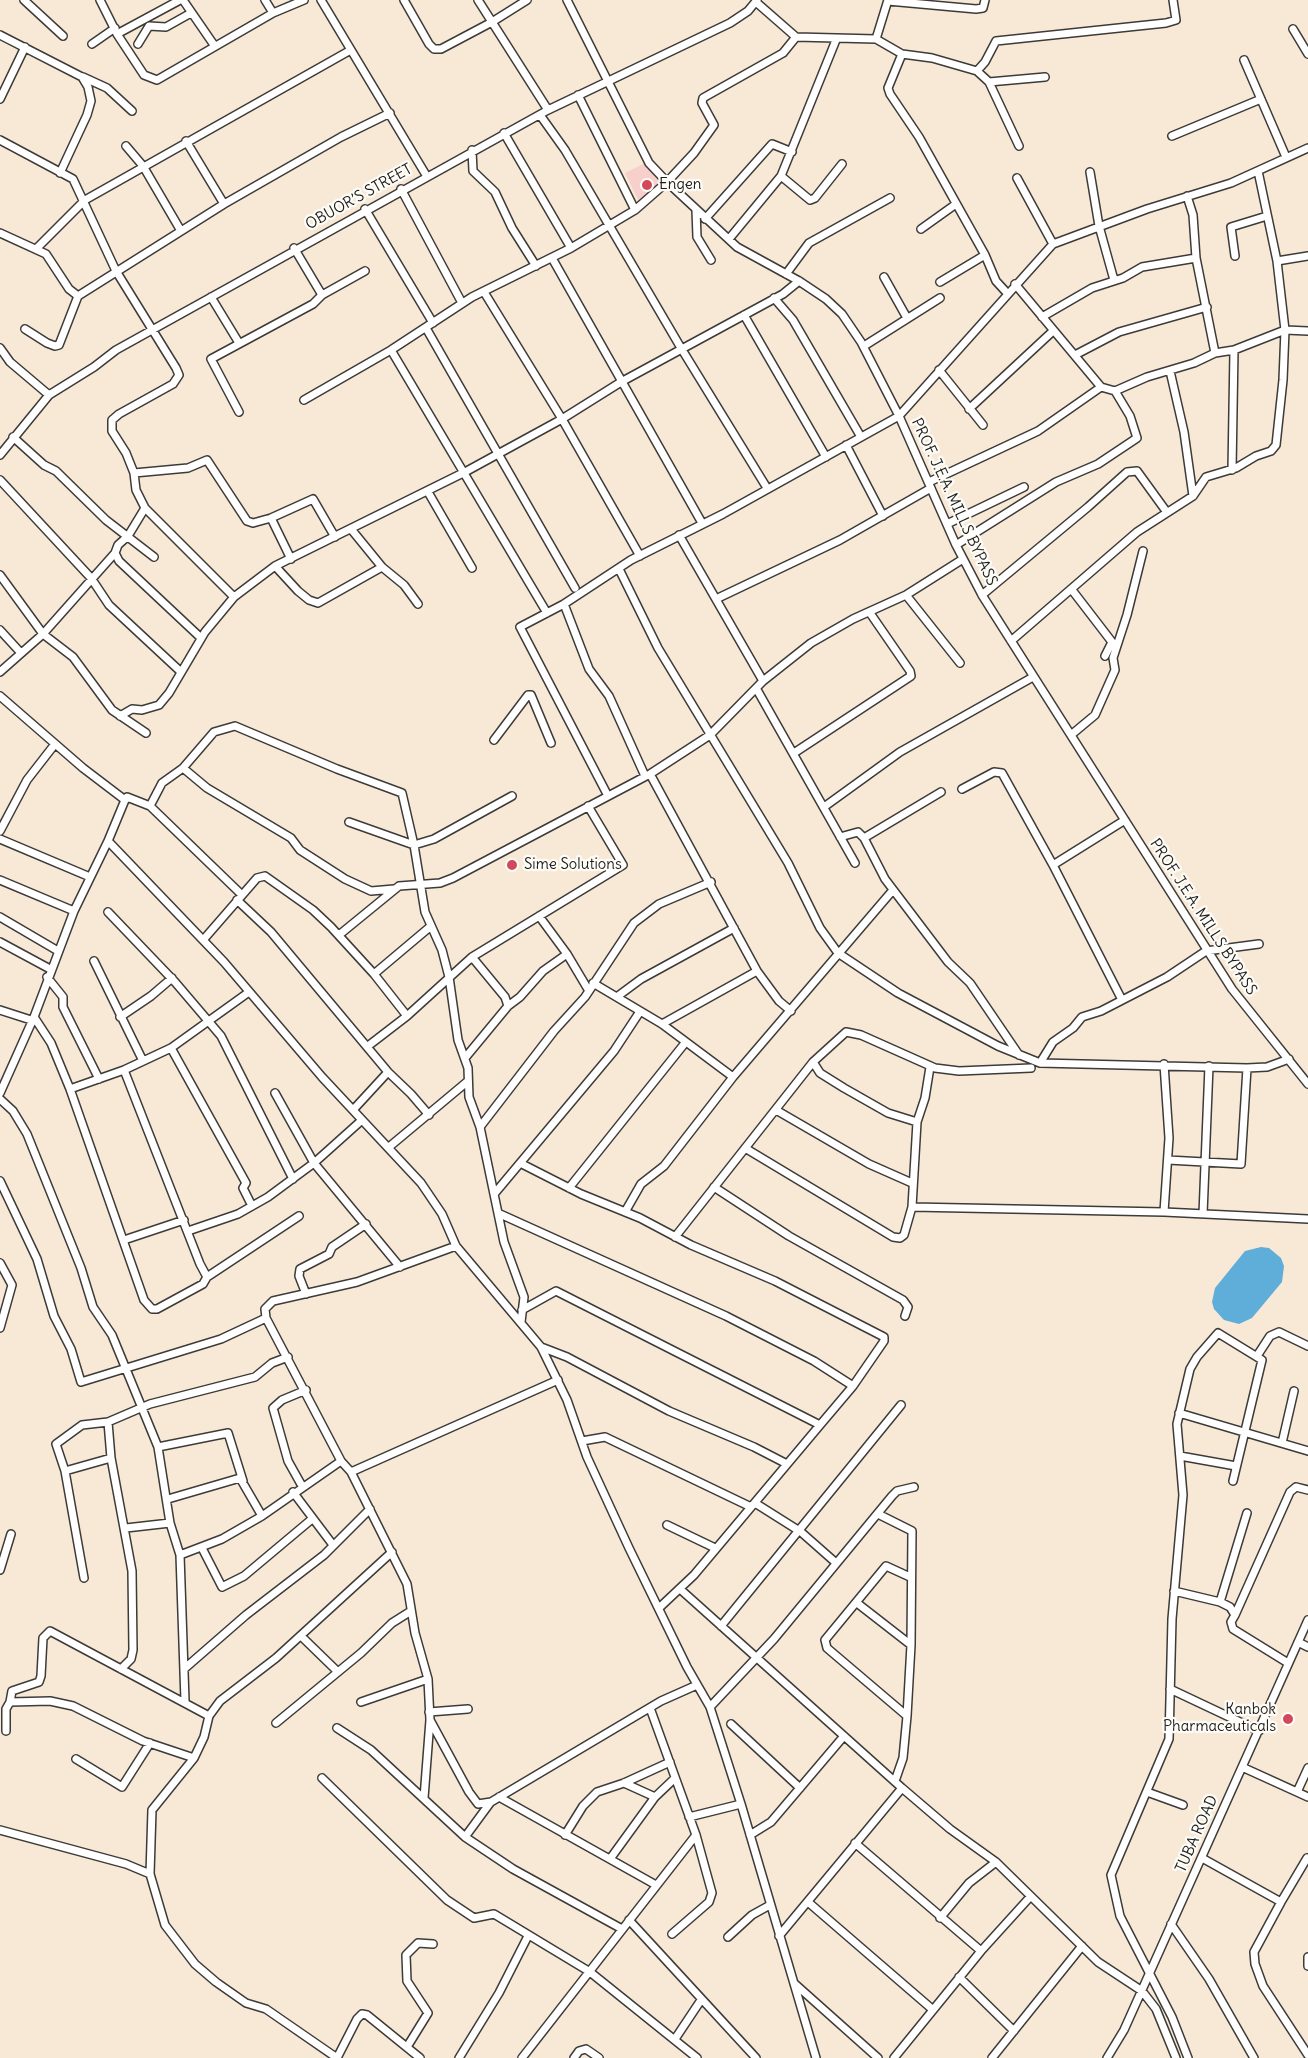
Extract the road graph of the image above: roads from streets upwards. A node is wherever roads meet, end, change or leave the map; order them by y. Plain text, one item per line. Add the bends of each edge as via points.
1 (24, 0) edge
2 (100, 0) edge
3 (181, 0) edge
4 (265, 0) edge
5 (304, 0) edge
6 (321, 0) edge
7 (404, 0) edge
8 (478, 0) edge
9 (527, 0) edge
10 (567, 0) edge
11 (888, 0) edge
12 (985, 0) edge
13 (1173, 0) edge
14 (756, 1) edge
15 (191, 13) junction
16 (273, 13) junction
17 (492, 22) junction
18 (1293, 29) dead end
19 (116, 31) junction
20 (0, 35) edge
21 (63, 36) dead end
22 (796, 37) junction
23 (876, 39) junction
24 (836, 40) junction
25 (92, 44) dead end
26 (138, 44) dead end
27 (214, 45) junction
28 (25, 47) junction
29 (349, 51) junction
30 (902, 54) junction
31 (1308, 54) edge
32 (1244, 60) dead end
33 (977, 71) junction
34 (82, 77) junction
35 (1045, 77) dead end
36 (608, 81) junction
37 (989, 82) junction
38 (578, 95) junction
39 (0, 99) edge
40 (1261, 99) junction
41 (548, 110) junction
42 (132, 111) dead end
43 (390, 113) junction
44 (540, 115) junction
45 (504, 133) junction
46 (1172, 136) dead end
47 (0, 141) edge
48 (186, 141) junction
49 (126, 146) dead end
50 (1019, 146) dead end
51 (1308, 148) edge
52 (472, 150) junction
53 (792, 152) junction
54 (1286, 157) junction
55 (843, 164) dead end
56 (143, 166) junction
57 (1258, 171) junction
58 (1090, 172) dead end
59 (60, 173) junction
60 (426, 175) junction
61 (781, 176) junction
62 (1017, 178) dead end
63 (667, 182) junction
64 (401, 189) junction
65 (1187, 196) junction
66 (890, 198) dead end
67 (85, 200) junction
68 (224, 204) junction
69 (956, 204) junction
70 (365, 210) junction
71 (635, 210) junction
72 (696, 210) junction
73 (1267, 216) junction
74 (705, 219) junction
75 (609, 226) junction
76 (1099, 226) junction
77 (921, 229) dead end
78 (181, 231) junction
79 (0, 233) edge
80 (729, 239) junction
81 (1053, 244) junction
82 (294, 248) junction
83 (571, 248) junction
84 (36, 249) junction
85 (985, 255) junction
86 (1235, 256) dead end
87 (1308, 256) edge
88 (552, 258) junction
89 (1196, 258) junction
90 (711, 260) dead end
91 (1277, 261) junction
92 (536, 266) junction
93 (117, 271) junction
94 (366, 271) dead end
95 (786, 274) junction
96 (884, 277) dead end
97 (799, 280) junction
98 (1114, 280) junction
99 (940, 282) dead end
100 (1015, 284) junction
101 (484, 292) junction
102 (1007, 293) junction
103 (322, 295) junction
104 (78, 296) junction
105 (211, 297) junction
106 (774, 298) junction
107 (940, 298) dead end
108 (462, 303) junction
109 (1207, 307) junction
110 (744, 315) junction
111 (1042, 316) junction
112 (907, 318) junction
113 (430, 326) junction
114 (24, 329) dead end
115 (154, 330) junction
116 (1285, 330) junction
117 (1053, 331) junction
118 (1308, 331) edge
119 (239, 343) junction
120 (864, 346) junction
121 (0, 348) edge
122 (681, 348) junction
123 (391, 350) junction
124 (1234, 350) junction
125 (1215, 353) junction
126 (1075, 355) junction
127 (939, 370) junction
128 (1170, 371) junction
129 (621, 382) junction
130 (1101, 387) junction
131 (1115, 392) junction
132 (49, 395) junction
133 (304, 400) dead end
134 (969, 409) junction
135 (239, 412) dead end
136 (899, 416) junction
137 (562, 419) junction
138 (983, 426) dead end
139 (13, 437) junction
140 (861, 437) junction
141 (846, 445) junction
142 (499, 453) junction
143 (0, 455) edge
144 (826, 457) junction
145 (1232, 470) junction
146 (465, 472) junction
147 (134, 473) junction
148 (0, 480) edge
149 (930, 485) junction
150 (1024, 487) dead end
151 (767, 488) junction
152 (428, 492) junction
153 (1193, 496) junction
154 (145, 508) junction
155 (1166, 511) junction
156 (883, 516) junction
157 (272, 519) junction
158 (702, 523) junction
159 (947, 524) junction
160 (351, 529) junction
161 (679, 535) junction
162 (128, 536) junction
163 (335, 537) junction
164 (957, 545) junction
165 (1143, 550) dead end
166 (115, 553) junction
167 (640, 556) junction
168 (154, 557) dead end
169 (291, 559) junction
170 (963, 559) junction
171 (275, 566) junction
172 (382, 567) junction
173 (472, 568) dead end
174 (619, 569) junction
175 (0, 575) edge
176 (91, 578) junction
177 (575, 588) dead end
178 (1072, 590) junction
179 (906, 595) junction
180 (982, 596) junction
181 (234, 597) junction
182 (716, 599) junction
183 (418, 604) dead end
184 (564, 604) junction
185 (547, 613) junction
186 (870, 613) junction
187 (0, 630) edge
188 (43, 634) junction
189 (201, 639) junction
190 (1011, 641) junction
191 (21, 653) junction
192 (1105, 656) dead end
193 (960, 663) dead end
194 (0, 672) edge
195 (181, 672) junction
196 (1033, 677) junction
197 (763, 681) junction
198 (756, 688) junction
199 (0, 696) edge
200 (120, 716) junction
201 (146, 733) dead end
202 (710, 735) junction
203 (1071, 735) junction
204 (494, 740) dead end
205 (551, 743) dead end
206 (55, 744) junction
207 (794, 753) junction
208 (183, 768) junction
209 (648, 775) junction
210 (962, 789) dead end
211 (941, 792) dead end
212 (512, 796) dead end
213 (608, 796) junction
214 (125, 800) junction
215 (150, 806) junction
216 (588, 806) junction
217 (824, 807) junction
218 (1125, 820) junction
219 (349, 822) dead end
220 (0, 831) edge
221 (840, 837) junction
222 (864, 838) junction
223 (0, 839) edge
224 (108, 841) junction
225 (414, 845) junction
226 (855, 863) dead end
227 (1053, 865) junction
228 (90, 877) junction
229 (0, 880) edge
230 (711, 882) junction
231 (420, 883) junction
232 (394, 890) junction
233 (893, 890) junction
234 (240, 898) junction
235 (74, 911) junction
236 (108, 912) dead end
237 (539, 916) junction
238 (0, 917) edge
239 (431, 926) junction
240 (734, 928) junction
241 (339, 935) junction
242 (204, 939) junction
243 (0, 942) edge
244 (1259, 944) dead end
245 (58, 951) junction
246 (1206, 951) junction
247 (838, 953) junction
248 (567, 954) junction
249 (472, 957) junction
250 (93, 961) dead end
251 (757, 971) junction
252 (49, 973) junction
253 (374, 974) junction
254 (449, 977) junction
255 (172, 978) junction
256 (593, 983) junction
257 (589, 991) junction
258 (249, 992) junction
259 (618, 996) junction
260 (1122, 1000) junction
261 (508, 1006) junction
262 (0, 1010) edge
263 (791, 1011) junction
264 (639, 1013) junction
265 (407, 1016) junction
266 (120, 1017) junction
267 (33, 1018) junction
268 (211, 1021) junction
269 (662, 1024) junction
270 (685, 1044) junction
271 (368, 1046) junction
272 (171, 1048) junction
273 (1018, 1055) junction
274 (465, 1058) junction
275 (1289, 1059) junction
276 (143, 1061) junction
277 (813, 1062) junction
278 (0, 1063) edge
279 (1040, 1063) junction
280 (1164, 1064) junction
281 (10, 1066) junction
282 (1209, 1066) junction
283 (930, 1067) junction
284 (1031, 1068) dead end
285 (1246, 1068) junction
286 (124, 1070) junction
287 (388, 1072) junction
288 (733, 1077) junction
289 (99, 1079) junction
290 (468, 1081) junction
291 (1308, 1084) edge
292 (70, 1089) junction
293 (0, 1093) edge
294 (276, 1094) dead end
295 (0, 1099) edge
296 (353, 1110) junction
297 (776, 1110) junction
298 (429, 1115) junction
299 (362, 1120) junction
300 (917, 1122) junction
301 (480, 1128) junction
302 (389, 1147) junction
303 (745, 1148) junction
304 (1168, 1160) junction
305 (314, 1163) junction
306 (1204, 1163) junction
307 (522, 1164) junction
308 (293, 1179) junction
309 (0, 1181) edge
310 (912, 1183) junction
311 (714, 1187) junction
312 (569, 1188) junction
313 (495, 1193) junction
314 (252, 1206) junction
315 (912, 1207) junction
316 (625, 1212) junction
317 (1164, 1212) junction
318 (500, 1214) junction
319 (1203, 1214) junction
320 (299, 1216) dead end
321 (1308, 1219) edge
322 (184, 1220) junction
323 (366, 1224) junction
324 (188, 1231) junction
325 (675, 1237) junction
326 (124, 1240) junction
327 (456, 1246) junction
328 (0, 1263) edge
329 (400, 1267) junction
330 (207, 1277) junction
331 (306, 1294) junction
332 (3, 1310) edge
333 (522, 1310) junction
334 (905, 1316) dead end
335 (266, 1318) junction
336 (521, 1322) junction
337 (0, 1328) edge
338 (1308, 1346) edge
339 (541, 1347) junction
340 (1257, 1356) junction
341 (288, 1357) junction
342 (126, 1370) junction
343 (558, 1380) junction
344 (853, 1386) junction
345 (306, 1390) junction
346 (1294, 1391) dead end
347 (901, 1405) dead end
348 (141, 1408) junction
349 (1179, 1413) junction
350 (108, 1422) junction
351 (820, 1425) junction
352 (1245, 1432) junction
353 (582, 1441) junction
354 (1282, 1443) junction
355 (158, 1447) junction
356 (1308, 1451) edge
357 (1180, 1455) junction
358 (111, 1458) junction
359 (341, 1461) junction
360 (787, 1464) junction
361 (1236, 1466) junction
362 (65, 1471) junction
363 (351, 1473) junction
364 (243, 1481) junction
365 (1233, 1481) dead end
366 (302, 1486) junction
367 (914, 1487) dead end
368 (1308, 1490) edge
369 (293, 1492) junction
370 (168, 1498) junction
371 (753, 1505) junction
372 (370, 1509) junction
373 (1246, 1513) dead end
374 (878, 1514) junction
375 (262, 1516) junction
376 (312, 1519) junction
377 (170, 1523) junction
378 (667, 1525) dead end
379 (126, 1528) junction
380 (801, 1532) junction
381 (11, 1534) dead end
382 (333, 1545) junction
383 (202, 1548) junction
384 (715, 1548) junction
385 (392, 1552) junction
386 (180, 1555) junction
387 (835, 1562) junction
388 (0, 1570) edge
389 (910, 1577) junction
390 (84, 1578) dead end
391 (680, 1589) junction
392 (1174, 1591) junction
393 (1220, 1602) junction
394 (857, 1603) junction
395 (659, 1608) junction
396 (411, 1611) junction
397 (1235, 1615) junction
398 (1308, 1620) edge
399 (721, 1626) junction
400 (301, 1636) junction
401 (1298, 1642) junction
402 (911, 1645) junction
403 (1308, 1647) edge
404 (757, 1657) junction
405 (1288, 1663) junction
406 (121, 1669) junction
407 (184, 1669) junction
408 (338, 1672) junction
409 (428, 1679) junction
410 (697, 1685) junction
411 (1170, 1689) junction
412 (185, 1701) junction
413 (10, 1702) junction
414 (361, 1702) dead end
415 (710, 1707) junction
416 (650, 1708) junction
417 (468, 1709) dead end
418 (210, 1716) junction
419 (429, 1716) junction
420 (907, 1716) junction
421 (276, 1723) dead end
422 (731, 1724) dead end
423 (337, 1728) dead end
424 (6, 1731) dead end
425 (1259, 1731) junction
426 (844, 1736) junction
427 (150, 1743) junction
428 (194, 1758) junction
429 (76, 1759) dead end
430 (670, 1762) junction
431 (1242, 1767) junction
432 (1308, 1768) edge
433 (322, 1778) dead end
434 (675, 1778) junction
435 (895, 1781) junction
436 (624, 1783) junction
437 (800, 1788) junction
438 (902, 1788) junction
439 (1148, 1792) junction
440 (1297, 1792) junction
441 (499, 1797) junction
442 (655, 1797) junction
443 (1308, 1797) edge
444 (424, 1798) junction
445 (491, 1802) junction
446 (741, 1804) junction
447 (1183, 1805) dead end
448 (689, 1817) junction
449 (0, 1830) edge
450 (565, 1834) junction
451 (696, 1835) junction
452 (750, 1835) junction
453 (465, 1837) junction
454 (855, 1843) junction
455 (1202, 1858) junction
456 (1307, 1858) edge
457 (610, 1859) junction
458 (996, 1862) junction
459 (150, 1874) junction
460 (656, 1885) junction
461 (1029, 1897) junction
462 (808, 1902) junction
463 (1281, 1902) junction
464 (770, 1905) junction
465 (940, 1918) junction
466 (629, 1920) junction
467 (1171, 1924) junction
468 (622, 1929) junction
469 (672, 1934) dead end
470 (528, 1936) junction
471 (779, 1936) junction
472 (728, 1937) dead end
473 (433, 1944) dead end
474 (1082, 1946) junction
475 (981, 1951) junction
476 (1308, 1957) edge
477 (1308, 1966) edge
478 (590, 1972) junction
479 (1149, 1975) junction
480 (959, 1977) junction
481 (794, 1983) junction
482 (1142, 1992) junction
483 (701, 2000) junction
484 (932, 2009) junction
485 (1014, 2031) junction
486 (675, 2039) junction
487 (407, 2047) junction
488 (1308, 2055) edge
489 (1175, 2057) edge
490 (337, 2058) edge
491 (420, 2058) edge
492 (459, 2058) edge
493 (522, 2058) edge
494 (574, 2058) edge
495 (599, 2058) edge
496 (697, 2058) edge
497 (756, 2058) edge
498 (816, 2058) edge
499 (878, 2058) edge
500 (894, 2058) edge
501 (992, 2058) edge
502 (1107, 2058) edge
503 (1188, 2058) edge
504 (1254, 2058) edge

1 - 21 street
2 - 19 street
3 - 15 street
3 - 19 street
4 - 16 street
5 - 16 street
6 - 29 street
7 - 17 street via 434,49
8 - 17 street
9 - 17 street
10 - 36 street, PROF. J.E.A. MILLS BYPASS
11 - 12 street via 976,9 983,8
11 - 23 street
13 - 33 street via 1176,20 1166,23 996,41
14 - 22 street
14 - 36 street, OBUOR’S STREET via 730,23
15 - 26 street via 166,27 149,26
15 - 27 street
16 - 27 street
17 - 41 street
18 - 31 street
19 - 25 street
19 - 27 street via 144,75 157,80
20 - 28 street
22 - 24 street
22 - 63 street via 783,53 703,98 714,125
23 - 24 street
23 - 30 street
24 - 53 street
28 - 34 street
28 - 39 street
29 - 43 street
29 - 48 street
30 - 33 street
30 - 69 street via 888,88 890,94 920,137
32 - 40 street
33 - 37 street
34 - 42 street via 119,94
34 - 59 street via 91,101
35 - 37 street
36 - 38 street, OBUOR’S STREET
36 - 63 street, PROF. J.E.A. MILLS BYPASS via 649,163
37 - 50 street
38 - 41 street, OBUOR’S STREET
38 - 71 street
40 - 46 street
40 - 54 street
41 - 44 street, OBUOR’S STREET
43 - 60 street
43 - 68 street
44 - 45 street, OBUOR’S STREET
44 - 75 street
45 - 52 street, OBUOR’S STREET
45 - 83 street
47 - 59 street
48 - 56 street
48 - 68 street
49 - 56 street
51 - 54 street
52 - 60 street, OBUOR’S STREET
52 - 92 street via 473,171 495,192
53 - 61 street
53 - 74 street via 772,144
54 - 57 street
55 - 61 street via 810,200
56 - 67 street
56 - 78 street
57 - 65 street
57 - 73 street
58 - 76 street
59 - 67 street via 74,179
60 - 64 street, OBUOR’S STREET
61 - 80 street
62 - 81 street
63 - 71 street
63 - 72 street, PROF. J.E.A. MILLS BYPASS
64 - 70 street, OBUOR’S STREET
64 - 108 street
65 - 76 street
65 - 89 street
66 - 95 street via 809,243
67 - 84 street
67 - 93 street
68 - 78 street
69 - 77 street
69 - 85 street
70 - 82 street, OBUOR’S STREET
70 - 113 street
71 - 75 street
72 - 74 street, PROF. J.E.A. MILLS BYPASS
72 - 90 street via 697,237
73 - 86 street via 1231,228
73 - 91 street
74 - 80 street, PROF. J.E.A. MILLS BYPASS
75 - 83 street
75 - 122 street
76 - 81 street
76 - 98 street
78 - 93 street
79 - 84 street
80 - 95 street, PROF. J.E.A. MILLS BYPASS via 750,256
81 - 100 street
82 - 103 street
82 - 105 street, OBUOR’S STREET
83 - 88 street
84 - 104 street via 46,254
85 - 99 street
85 - 102 street via 996,281
87 - 91 street
88 - 92 street
88 - 129 street
89 - 98 street via 1151,263
89 - 109 street
91 - 116 street
92 - 101 street
93 - 104 street
93 - 115 street
94 - 103 street
95 - 97 street, PROF. J.E.A. MILLS BYPASS
96 - 112 street
97 - 106 street
97 - 120 street, PROF. J.E.A. MILLS BYPASS via 842,314
98 - 111 street
100 - 102 street
100 - 111 street
101 - 108 street
101 - 137 street
102 - 127 street
103 - 119 street via 313,304
104 - 114 street via 59,345 47,343
105 - 115 street, OBUOR’S STREET
105 - 119 street
106 - 110 street
106 - 140 street via 793,320
107 - 112 street
108 - 113 street
109 - 125 street
109 - 126 street via 1119,332
110 - 122 street
110 - 144 street
111 - 117 street
112 - 120 street
113 - 123 street
113 - 142 street
115 - 132 street, OBUOR’S STREET
115 - 147 street via 179,375 173,384 112,420 112,431
116 - 118 street
116 - 124 street
116 - 145 street via 1276,445
117 - 126 street
117 - 134 street
119 - 135 street via 211,359
120 - 136 street, PROF. J.E.A. MILLS BYPASS
121 - 132 street via 10,362
122 - 129 street
122 - 151 street
123 - 133 street
123 - 146 street
124 - 125 street
124 - 145 street
125 - 128 street
126 - 130 street
127 - 134 street
127 - 136 street
128 - 131 street
128 - 153 street
129 - 137 street
129 - 158 street
130 - 131 street
130 - 149 street via 1038,431
131 - 164 street via 1137,434 1134,441 1098,464 1056,482
132 - 139 street, OBUOR’S STREET
134 - 138 street
136 - 140 street
136 - 149 street, PROF. J.E.A. MILLS BYPASS
137 - 142 street
137 - 167 street
139 - 143 street, OBUOR’S STREET
139 - 162 street
140 - 141 street
141 - 144 street
141 - 156 street
142 - 146 street
142 - 177 street
144 - 151 street
145 - 153 street via 1206,477
146 - 152 street
146 - 185 street
147 - 154 street via 136,490
147 - 157 street via 188,468 207,460 247,521
148 - 176 street
149 - 156 street
149 - 159 street, PROF. J.E.A. MILLS BYPASS
150 - 159 street
151 - 158 street
152 - 160 street
152 - 173 street
153 - 155 street
154 - 162 street
154 - 181 street
155 - 178 street
155 - 180 street via 1137,471 1126,471
156 - 182 street
157 - 163 street via 313,499
157 - 169 street
158 - 161 street
159 - 164 street, PROF. J.E.A. MILLS BYPASS
160 - 163 street
160 - 172 street
161 - 167 street
161 - 182 street
162 - 166 street
162 - 168 street
163 - 169 street
164 - 170 street, PROF. J.E.A. MILLS BYPASS
165 - 203 street via 1113,658 1114,670 1095,715
166 - 176 street
166 - 189 street
167 - 174 street
169 - 171 street
170 - 179 street
170 - 180 street, PROF. J.E.A. MILLS BYPASS
171 - 172 street via 298,591 318,603
171 - 181 street
172 - 183 street via 404,585
174 - 184 street
174 - 202 street via 658,648
175 - 188 street
176 - 188 street
176 - 195 street via 109,605
178 - 190 street
178 - 192 street via 1112,642
179 - 186 street
179 - 193 street
180 - 190 street, PROF. J.E.A. MILLS BYPASS
181 - 189 street
182 - 197 street
184 - 185 street
184 - 209 street via 589,669 609,696
185 - 213 street via 520,627
186 - 197 street via 812,644
186 - 207 street via 911,676
187 - 191 street
188 - 191 street
188 - 200 street via 73,657 101,697
189 - 195 street
190 - 196 street, PROF. J.E.A. MILLS BYPASS
191 - 194 street
195 - 200 street via 159,705 132,709
196 - 203 street, PROF. J.E.A. MILLS BYPASS
196 - 217 street via 900,752
197 - 198 street
198 - 202 street
198 - 207 street
199 - 206 street
200 - 201 street
202 - 209 street
202 - 247 street
203 - 218 street, PROF. J.E.A. MILLS BYPASS
204 - 205 street via 531,695
206 - 214 street
206 - 220 street via 27,780
207 - 217 street
208 - 215 street via 162,783
208 - 225 street via 214,732 235,726 402,793
208 - 232 street via 207,788 291,838 300,850 345,879 371,891
209 - 213 street
209 - 230 street
210 - 227 street via 994,772 1002,773
211 - 222 street
212 - 225 street via 434,839
213 - 216 street
214 - 215 street via 127,797
214 - 224 street
215 - 234 street
216 - 231 street via 453,878
216 - 237 street via 623,865
217 - 221 street
218 - 227 street
218 - 246 street, PROF. J.E.A. MILLS BYPASS
219 - 225 street
221 - 222 street via 858,832
221 - 226 street
222 - 233 street
223 - 228 street
224 - 228 street
224 - 242 street
225 - 231 street
227 - 260 street
228 - 235 street
229 - 235 street
230 - 240 street
230 - 256 street via 659,904 634,923
231 - 232 street
231 - 239 street
232 - 241 street
233 - 247 street
233 - 273 street via 948,962 970,983
234 - 241 street via 257,878 265,876 314,910
234 - 242 street
234 - 271 street
235 - 245 street
236 - 255 street
237 - 248 street
237 - 249 street
238 - 245 street
239 - 253 street
239 - 254 street
240 - 251 street
240 - 259 street via 641,979
241 - 253 street
242 - 258 street
243 - 252 street
244 - 246 street
245 - 252 street
246 - 260 street
246 - 275 street, PROF. J.E.A. MILLS BYPASS
247 - 263 street
247 - 273 street via 898,993
248 - 257 street
248 - 261 street via 543,971
249 - 254 street
249 - 261 street
250 - 266 street
251 - 263 street
251 - 269 street
252 - 267 street
252 - 289 street
253 - 265 street
254 - 265 street
254 - 274 street via 458,1040
255 - 266 street
255 - 268 street
256 - 257 street
256 - 259 street
257 - 301 street via 554,1030
258 - 268 street
258 - 296 street
259 - 264 street
260 - 279 street via 1082,1017 1053,1042
261 - 274 street
262 - 267 street
263 - 288 street
264 - 269 street
264 - 307 street via 614,1051
265 - 271 street
266 - 276 street
267 - 281 street
267 - 292 street via 51,1043
268 - 272 street
268 - 308 street
269 - 270 street
270 - 288 street
270 - 312 street
271 - 287 street
272 - 276 street
272 - 314 street via 246,1183 243,1188
273 - 279 street
274 - 290 street
275 - 285 street via 1267,1067
275 - 291 street, PROF. J.E.A. MILLS BYPASS
276 - 286 street
277 - 283 street via 846,1032
277 - 297 street
277 - 300 street via 826,1077 888,1113
278 - 281 street
279 - 280 street
280 - 282 street
280 - 304 street
281 - 293 street
282 - 285 street
282 - 306 street
283 - 284 street via 959,1071
283 - 300 street
285 - 306 street via 1243,1161 1238,1165
286 - 289 street
286 - 322 street
287 - 296 street
287 - 298 street
288 - 316 street via 664,1166 641,1184
289 - 292 street
290 - 298 street
290 - 301 street
292 - 326 street
294 - 305 street
295 - 342 street via 14,1111 27,1134 93,1307 112,1335
296 - 299 street
297 - 303 street
297 - 310 street via 869,1164
298 - 302 street
299 - 302 street
299 - 305 street
300 - 310 street
301 - 313 street
302 - 327 street via 431,1196
303 - 311 street
303 - 315 street via 893,1237 904,1235
304 - 306 street
304 - 317 street
305 - 308 street
305 - 323 street
306 - 319 street
307 - 312 street
307 - 313 street
308 - 314 street
309 - 342 street via 37,1259 54,1316 71,1348 81,1382
310 - 315 street
311 - 325 street
311 - 334 street via 789,1236 903,1300 908,1307
312 - 316 street
313 - 318 street
314 - 324 street
315 - 317 street
316 - 325 street
317 - 319 street
318 - 333 street via 504,1242 524,1297
318 - 344 street via 726,1316 824,1366
319 - 321 street
320 - 330 street
322 - 324 street
322 - 326 street
323 - 329 street
323 - 331 street via 332,1247 329,1254 300,1269
324 - 330 street
325 - 344 street via 775,1281 884,1337
326 - 330 street via 144,1300 152,1309 203,1284
327 - 329 street
327 - 336 street
328 - 332 street via 12,1285
329 - 331 street
331 - 335 street via 273,1301 266,1309
332 - 337 street
333 - 336 street
333 - 351 street via 556,1292
335 - 341 street
335 - 342 street via 221,1340
336 - 339 street
338 - 340 street via 1279,1332 1270,1336
339 - 343 street
339 - 360 street
340 - 349 street via 1215,1335 1190,1369
340 - 352 street via 1262,1360
341 - 345 street
341 - 348 street via 272,1363 255,1377
342 - 348 street
343 - 353 street
343 - 363 street
344 - 351 street
345 - 359 street
345 - 366 street via 273,1408 288,1461
346 - 354 street
347 - 380 street
348 - 350 street
348 - 355 street
349 - 352 street
349 - 357 street
350 - 358 street
350 - 362 street via 82,1425 57,1444
351 - 360 street
352 - 354 street
352 - 361 street
353 - 371 street via 605,1437
353 - 395 street
354 - 356 street
355 - 364 street via 228,1433
355 - 370 street
357 - 361 street
357 - 392 street via 1183,1494
358 - 362 street
358 - 379 street
359 - 363 street
359 - 366 street
360 - 371 street
361 - 365 street
362 - 390 street
363 - 372 street
364 - 370 street via 240,1478
364 - 375 street
366 - 369 street
367 - 374 street via 897,1491
368 - 397 street via 1296,1487 1290,1492
369 - 375 street
369 - 376 street
370 - 377 street
371 - 380 street
371 - 384 street
372 - 382 street
372 - 385 street
373 - 393 street
374 - 387 street
374 - 389 street via 912,1531
375 - 383 street
376 - 382 street
376 - 383 street via 244,1576 222,1587
377 - 379 street
377 - 386 street
378 - 384 street
379 - 406 street via 134,1637 131,1659
380 - 387 street
380 - 399 street
381 - 388 street
382 - 407 street
383 - 386 street
384 - 391 street
385 - 396 street via 407,1584
385 - 400 street
386 - 407 street
387 - 404 street
389 - 394 street via 886,1566
389 - 402 street
391 - 395 street
391 - 399 street
392 - 393 street
392 - 411 street
393 - 397 street via 1234,1610
394 - 402 street
394 - 420 street via 825,1640 827,1648
395 - 410 street
396 - 408 street
396 - 409 street
397 - 405 street via 1233,1629
398 - 401 street, TUBA ROAD
399 - 404 street
400 - 408 street
400 - 418 street via 220,1701
401 - 403 street
401 - 405 street, TUBA ROAD
402 - 420 street
404 - 415 street
404 - 426 street
405 - 425 street, TUBA ROAD
406 - 412 street
406 - 413 street via 50,1631 43,1638 39,1682 12,1691
407 - 412 street
408 - 421 street
409 - 414 street
409 - 419 street
410 - 415 street
410 - 416 street
411 - 425 street
411 - 439 street via 1169,1739
412 - 418 street
413 - 424 street via 6,1709
413 - 427 street via 50,1701 73,1706
415 - 446 street
416 - 430 street
416 - 441 street
417 - 419 street
418 - 428 street
419 - 444 street
419 - 445 street via 475,1802
420 - 435 street via 903,1758
422 - 437 street
423 - 444 street via 364,1744
425 - 431 street, TUBA ROAD
426 - 435 street
426 - 437 street
427 - 428 street
427 - 429 street via 122,1787
428 - 459 street via 152,1810
430 - 434 street
430 - 436 street
431 - 440 street
431 - 455 street, TUBA ROAD
432 - 440 street
433 - 470 street via 447,1900 474,1918 494,1914
434 - 442 street
434 - 448 street
435 - 438 street
436 - 442 street
436 - 450 street via 597,1791
437 - 452 street via 771,1822
438 - 454 street
438 - 458 street
439 - 447 street
439 - 479 street via 1111,1875 1120,1916
440 - 443 street
441 - 445 street
441 - 450 street
442 - 457 street
444 - 453 street
445 - 453 street
446 - 448 street
446 - 452 street
448 - 451 street
449 - 459 street
450 - 457 street
451 - 460 street
451 - 469 street via 712,1898
452 - 464 street
453 - 468 street
454 - 462 street
454 - 465 street
455 - 463 street
455 - 467 street, TUBA ROAD
456 - 463 street
457 - 460 street
458 - 461 street
458 - 465 street via 969,1883
459 - 490 street via 165,1925 195,1964 246,2003 266,2009
460 - 466 street
461 - 474 street
461 - 475 street
462 - 471 street
462 - 484 street
463 - 488 street via 1254,1952 1255,1964 1263,1986
464 - 471 street
464 - 472 street
465 - 475 street
466 - 468 street
466 - 483 street
467 - 479 street, TUBA ROAD
467 - 504 street via 1209,1979
468 - 478 street
470 - 478 street
470 - 492 street
471 - 481 street
473 - 487 street via 418,1943 406,1955 407,1982 428,2013
474 - 482 street via 1111,1973
474 - 485 street
475 - 480 street
476 - 477 street
478 - 486 street
478 - 493 street
479 - 482 street, TUBA ROAD
479 - 503 street
480 - 484 street
480 - 485 street
481 - 498 street
481 - 499 street
482 - 489 street via 1156,2009
482 - 502 street, TUBA ROAD
483 - 486 street
483 - 497 street
484 - 500 street
485 - 501 street
486 - 496 street
487 - 490 street via 362,2014
487 - 491 street
494 - 495 street via 586,2049

